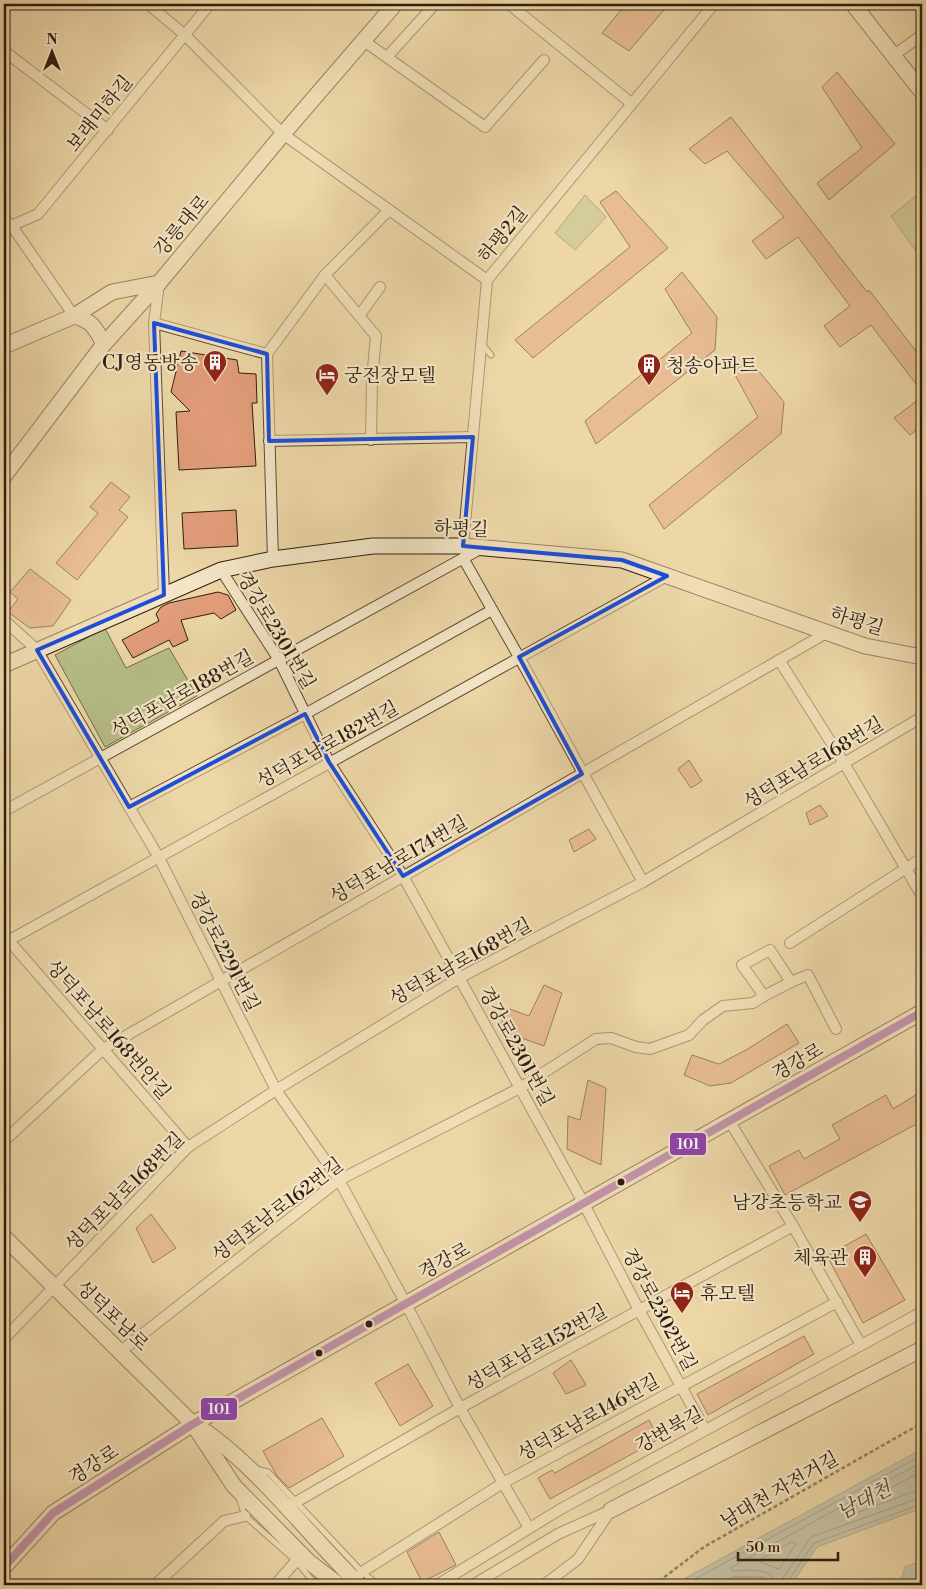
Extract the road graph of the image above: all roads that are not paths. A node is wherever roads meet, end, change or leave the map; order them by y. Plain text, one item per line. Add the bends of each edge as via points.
1 (148, 4) edge
2 (210, 4) edge
3 (396, 4) edge
4 (435, 4) edge
5 (509, 4) edge
6 (714, 4) edge
7 (853, 4) edge
8 (185, 35) junction
9 (922, 35) edge
10 (364, 41) junction
11 (4, 51) edge
12 (894, 55) junction
13 (387, 57) junction
14 (544, 60) dead end
15 (922, 92) edge
16 (631, 103) junction
17 (108, 130) junction
18 (283, 134) junction
19 (389, 210) junction
20 (6, 225) edge
21 (325, 275) junction
22 (487, 280) junction
23 (159, 283) junction
24 (380, 287) dead end
25 (74, 316) junction
26 (359, 316) junction
27 (154, 323) junction
28 (481, 343) junction
29 (104, 344) junction
30 (4, 346) edge
31 (266, 354) junction
32 (491, 355) dead end
33 (473, 437) junction
34 (371, 440) junction
35 (269, 441) junction
36 (4, 476) edge
37 (462, 552) junction
38 (273, 559) junction
39 (221, 570) junction
40 (667, 576) junction
41 (164, 595) junction
42 (492, 610) junction
43 (4, 620) edge
44 (828, 632) junction
45 (37, 650) junction
46 (520, 657) junction
47 (922, 657) edge
48 (279, 660) junction
49 (779, 660) junction
50 (4, 665) edge
51 (305, 714) junction
52 (922, 717) edge
53 (100, 758) junction
54 (329, 762) junction
55 (844, 763) junction
56 (582, 774) junction
57 (129, 807) junction
58 (4, 811) edge
59 (158, 856) junction
60 (922, 858) edge
61 (906, 868) junction
62 (403, 876) junction
63 (643, 882) junction
64 (922, 896) edge
65 (5, 939) edge
66 (790, 943) dead end
67 (459, 978) junction
68 (220, 981) junction
69 (791, 982) junction
70 (764, 996) junction
71 (922, 1012) edge
72 (836, 1029) dead end
73 (103, 1049) junction
74 (520, 1088) junction
75 (276, 1090) junction
76 (730, 1122) junction
77 (4, 1141) edge
78 (188, 1147) junction
79 (339, 1180) junction
80 (584, 1204) junction
81 (793, 1226) junction
82 (4, 1237) edge
83 (54, 1286) junction
84 (837, 1302) junction
85 (406, 1304) junction
86 (639, 1310) junction
87 (922, 1312) edge
88 (4, 1339) edge
89 (861, 1345) junction
90 (922, 1349) edge
91 (121, 1351) junction
92 (681, 1385) junction
93 (460, 1408) junction
94 (193, 1424) junction
95 (705, 1430) junction
96 (248, 1468) junction
97 (503, 1483) junction
98 (234, 1486) junction
99 (296, 1502) junction
100 (611, 1510) junction
101 (245, 1516) junction
102 (529, 1528) junction
103 (296, 1561) junction
104 (4, 1567) edge
105 (354, 1580) edge
106 (155, 1585) edge
107 (275, 1585) edge
108 (316, 1585) edge
109 (378, 1585) edge
110 (437, 1585) edge
111 (472, 1585) edge
112 (544, 1585) edge

1 - 8 street
2 - 8 street, 보래미하길
3 - 10 street, 강릉대로
4 - 13 street
5 - 16 street
6 - 16 street, 하평2길
7 - 12 street
8 - 17 street, 보래미하길
8 - 18 street
9 - 12 street
10 - 13 street
10 - 18 street, 강릉대로
11 - 17 street
12 - 15 street
13 - 14 street via 486,127
16 - 22 street, 하평2길
17 - 20 street, 보래미하길 via 38,214
18 - 19 street
18 - 23 street, 강릉대로
19 - 21 street
19 - 22 street
20 - 25 street
21 - 26 street
21 - 31 street
22 - 28 street, 하평2길
23 - 25 street via 112,292
23 - 27 street
23 - 29 street, 강릉대로
24 - 26 street
25 - 29 street via 92,323
25 - 30 street
26 - 34 street via 376,336
27 - 31 street
27 - 41 street
28 - 32 lane
28 - 33 street, 하평2길
29 - 36 street, 강릉대로
31 - 35 street
33 - 34 street
33 - 37 street, 하평2길
34 - 35 street
35 - 38 street
37 - 38 street, 하평길 via 373,546
37 - 40 street, 하평길 via 482,548 622,560
37 - 42 street
37 - 48 street, 성덕포남로188번길
38 - 39 street, 하평길
39 - 41 street, 하평길
39 - 48 street, 경강로2301번길
40 - 44 street, 하평길
40 - 46 street, 성덕포남로182번길
41 - 45 street, 하평길
42 - 46 street
42 - 51 street
43 - 45 street, 경강로2291번길
44 - 47 street, 하평길 via 865,646
44 - 49 street, 성덕포남로174번길
45 - 50 street, 하평길
45 - 53 street, 경강로2291번길
46 - 54 street, 성덕포남로182번길
46 - 56 street
48 - 51 street, 경강로2301번길
48 - 53 street, 성덕포남로188번길
49 - 55 street
49 - 56 street, 성덕포남로174번길
51 - 54 street, 경강로2301번길
51 - 57 street
52 - 55 street, 성덕포남로168번길
53 - 57 street, 경강로2291번길
53 - 58 street, 성덕포남로188번길
54 - 59 street, 성덕포남로182번길
54 - 62 street, 경강로2301번길
55 - 61 street
55 - 63 street, 성덕포남로168번길
56 - 62 street, 성덕포남로174번길
56 - 63 street
57 - 59 street, 경강로2291번길
59 - 65 street, 성덕포남로182번길
59 - 68 street, 경강로2291번길
60 - 61 street
61 - 64 street
61 - 66 street
62 - 67 street, 경강로2301번길
62 - 68 street, 성덕포남로174번길
63 - 67 street, 성덕포남로168번길
65 - 73 street, 성덕포남로168번안길
67 - 74 street, 경강로2301번길
67 - 75 street, 성덕포남로168번길
68 - 73 street, 성덕포남로174번길
68 - 75 street, 경강로2291번길
69 - 70 street, 성덕포남로162번길
69 - 70 street via 770,950 742,965
69 - 72 street via 808,975
70 - 74 street, 성덕포남로162번길 via 753,1003 723,1006 689,1035 650,1049 610,1038 596,1039
71 - 76 street, 경강로
73 - 77 street, 성덕포남로174번길
73 - 78 street, 성덕포남로168번안길
74 - 79 street, 성덕포남로162번길
74 - 80 street, 경강로2301번길
75 - 78 street, 성덕포남로168번길
75 - 79 street, 경강로2291번길
76 - 80 street, 경강로
76 - 81 street
78 - 83 street, 성덕포남로168번길
79 - 85 street, 경강로2291번길
79 - 91 street, 성덕포남로162번길
80 - 85 street, 경강로
80 - 86 street, 경강로2302번길
81 - 84 street
81 - 86 street, 성덕포남로152번길
82 - 83 street, 성덕포남로
83 - 88 street, 성덕포남로168번길
83 - 91 street, 성덕포남로
84 - 89 street
84 - 92 street, 성덕포남로146번길
85 - 93 street, 경강로2291번길
85 - 94 street, 경강로
86 - 92 street, 경강로2302번길
86 - 93 street, 성덕포남로152번길
87 - 89 street, 강변북길
89 - 95 street, 강변북길
90 - 100 street
91 - 94 street, 성덕포남로
92 - 95 street, 경강로2302번길
92 - 97 street, 성덕포남로146번길
93 - 97 street, 경강로2291번길
93 - 99 street, 성덕포남로152번길
94 - 96 street, 성덕포남로 via 220,1441
94 - 98 street, 성덕포남로
94 - 104 street, 경강로 via 53,1513
95 - 102 street, 강변북길
96 - 99 lane via 268,1472
96 - 105 street, 성덕포남로
97 - 102 street, 경강로2291번길
97 - 105 street, 성덕포남로146번길
98 - 101 lane
98 - 105 street, 성덕포남로 via 309,1562
99 - 105 lane
100 - 111 street via 558,1534
100 - 112 street via 578,1559
101 - 103 lane
101 - 106 street via 224,1521
102 - 110 street, 강변북길
103 - 107 street
103 - 108 lane
105 - 109 lane

